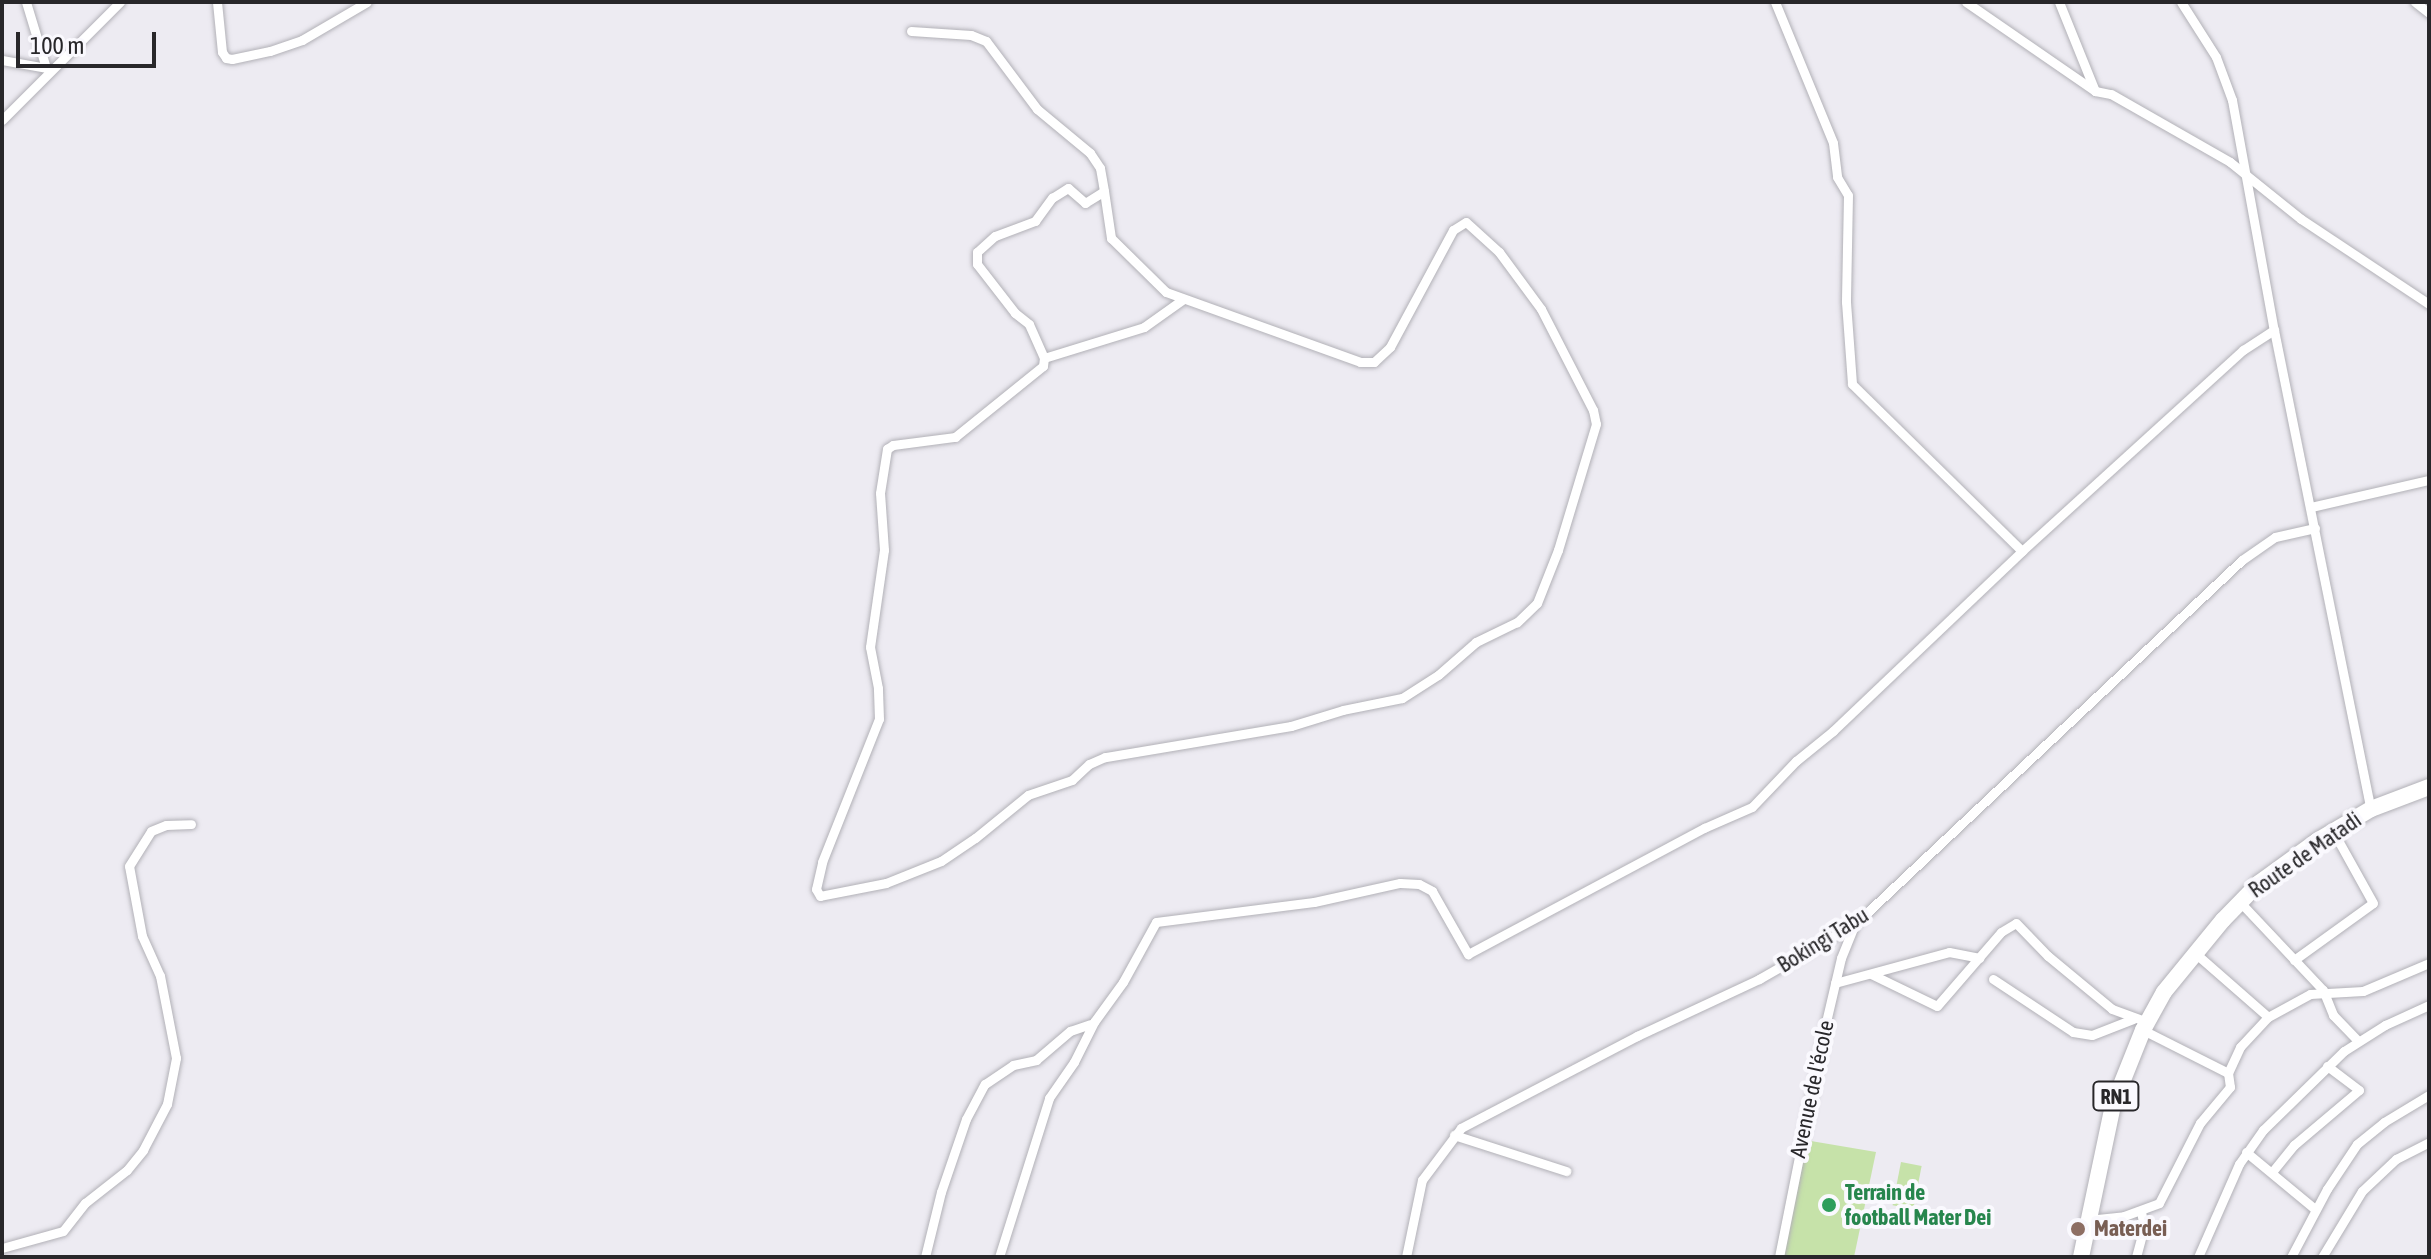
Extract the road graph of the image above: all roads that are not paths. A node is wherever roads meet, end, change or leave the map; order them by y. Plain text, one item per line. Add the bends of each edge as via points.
1 (26, 2) edge
2 (120, 2) edge
3 (217, 2) edge
4 (367, 2) edge
5 (1775, 2) edge
6 (1966, 2) edge
7 (2059, 2) edge
8 (2181, 2) edge
9 (2415, 2) edge
10 (2429, 13) edge
11 (911, 31) dead end
12 (2, 60) edge
13 (50, 69) junction
14 (2095, 91) junction
15 (2, 120) edge
16 (2247, 175) junction
17 (1104, 191) junction
18 (1182, 300) junction
19 (2429, 304) edge
20 (2274, 330) junction
21 (1044, 358) junction
22 (2429, 480) edge
23 (2311, 507) junction
24 (2315, 528) junction
25 (2022, 551) junction
26 (2427, 792) edge
27 (2371, 809) junction
28 (191, 824) dead end
29 (2333, 831) junction
30 (2239, 901) junction
31 (1855, 924) junction
32 (2195, 953) junction
33 (1979, 958) junction
34 (2294, 960) junction
35 (2429, 963) edge
36 (1871, 974) junction
37 (1993, 979) dead end
38 (1835, 983) junction
39 (2323, 990) junction
40 (2429, 1005) edge
41 (2268, 1017) junction
42 (1094, 1022) junction
43 (2141, 1024) junction
44 (2358, 1041) junction
45 (2327, 1066) junction
46 (2228, 1073) junction
47 (2429, 1095) edge
48 (1454, 1135) junction
49 (2429, 1142) edge
50 (2246, 1152) junction
51 (1566, 1171) dead end
52 (2272, 1172) junction
53 (2315, 1209) junction
54 (2141, 1211) junction
55 (2088, 1220) junction
56 (2, 1248) edge
57 (925, 1257) edge
58 (999, 1257) edge
59 (1406, 1257) edge
60 (1779, 1257) edge
61 (2081, 1257) edge
62 (2136, 1257) edge
63 (2198, 1257) edge
64 (2291, 1257) edge
65 (2322, 1257) edge

1 - 13 street
2 - 13 street
3 - 4 street via 219,40 228,59 302,40
5 - 25 street via 1833,143 1837,177 1848,195 1846,302 1852,384
6 - 14 street
7 - 14 street
8 - 16 street via 2226,79
9 - 10 street
11 - 17 street via 986,41 1037,109 1090,153 1100,168
12 - 13 street
13 - 15 street
14 - 16 street via 2111,94
16 - 19 street via 2301,219
16 - 20 street
17 - 18 street via 1115,245
17 - 21 street via 1085,203 1068,188 1052,198 1035,221 995,236 977,252 977,264 1027,321
18 - 21 street via 1144,327
18 - 21 street via 1360,362 1374,362 1390,347 1456,224 1466,222 1541,309 1595,417 1594,436 1537,603 1517,622 1476,642 1402,698 1291,726 1105,757 1072,780 1028,795 941,861 886,883 820,896 816,889 821,865 879,717 870,647 884,550 880,493 886,453 893,445 955,437 1043,366
20 - 23 street
20 - 25 street via 2243,350
22 - 23 street
23 - 24 street
24 - 27 street
24 - 31 street, Bokingi Tabu via 2275,537 2242,560
25 - 42 street via 1752,807 1473,953 1465,952 1432,891 1419,884 1166,918 1155,923
26 - 27 highway, Route de Matadi / RN1
27 - 29 highway, Route de Matadi / RN1
28 - 56 street via 151,831 129,866 142,938 160,976 176,1058 167,1104 127,1170 85,1203 63,1231
29 - 30 highway, Route de Matadi / RN1
29 - 34 street via 2373,903
30 - 32 highway, Route de Matadi / RN1
30 - 34 street
31 - 38 street, Avenue de l'école
31 - 48 street, Bokingi Tabu via 1759,979 1475,1119
32 - 41 street
32 - 43 highway, Route de Matadi / RN1
33 - 36 street via 1949,952
33 - 36 street via 1934,1006
33 - 43 street via 2006,926 2016,923 2112,1009
34 - 39 street
35 - 39 street via 2363,991
36 - 38 street
37 - 43 street via 2073,1032 2092,1035
38 - 60 street, Avenue de l'école
39 - 41 street
39 - 44 street via 2333,1015
40 - 44 street
41 - 46 street via 2240,1047
42 - 57 street via 1070,1031 1036,1060 1013,1065 985,1084 966,1119
42 - 58 street via 1047,1101
43 - 46 street
43 - 55 highway, Route de Matadi / RN1 via 2113,1105
44 - 45 street
45 - 50 street
45 - 52 street via 2359,1090 2294,1145
46 - 54 street via 2230,1087 2200,1123 2159,1203
47 - 53 street via 2357,1144
48 - 51 street
48 - 59 street, Bokingi Tabu via 1422,1180
49 - 65 street via 2396,1159 2370,1182
50 - 52 street
50 - 63 street
52 - 53 street
53 - 64 street
54 - 55 street
54 - 62 street via 2144,1227
55 - 61 highway, Route de Matadi / RN1

